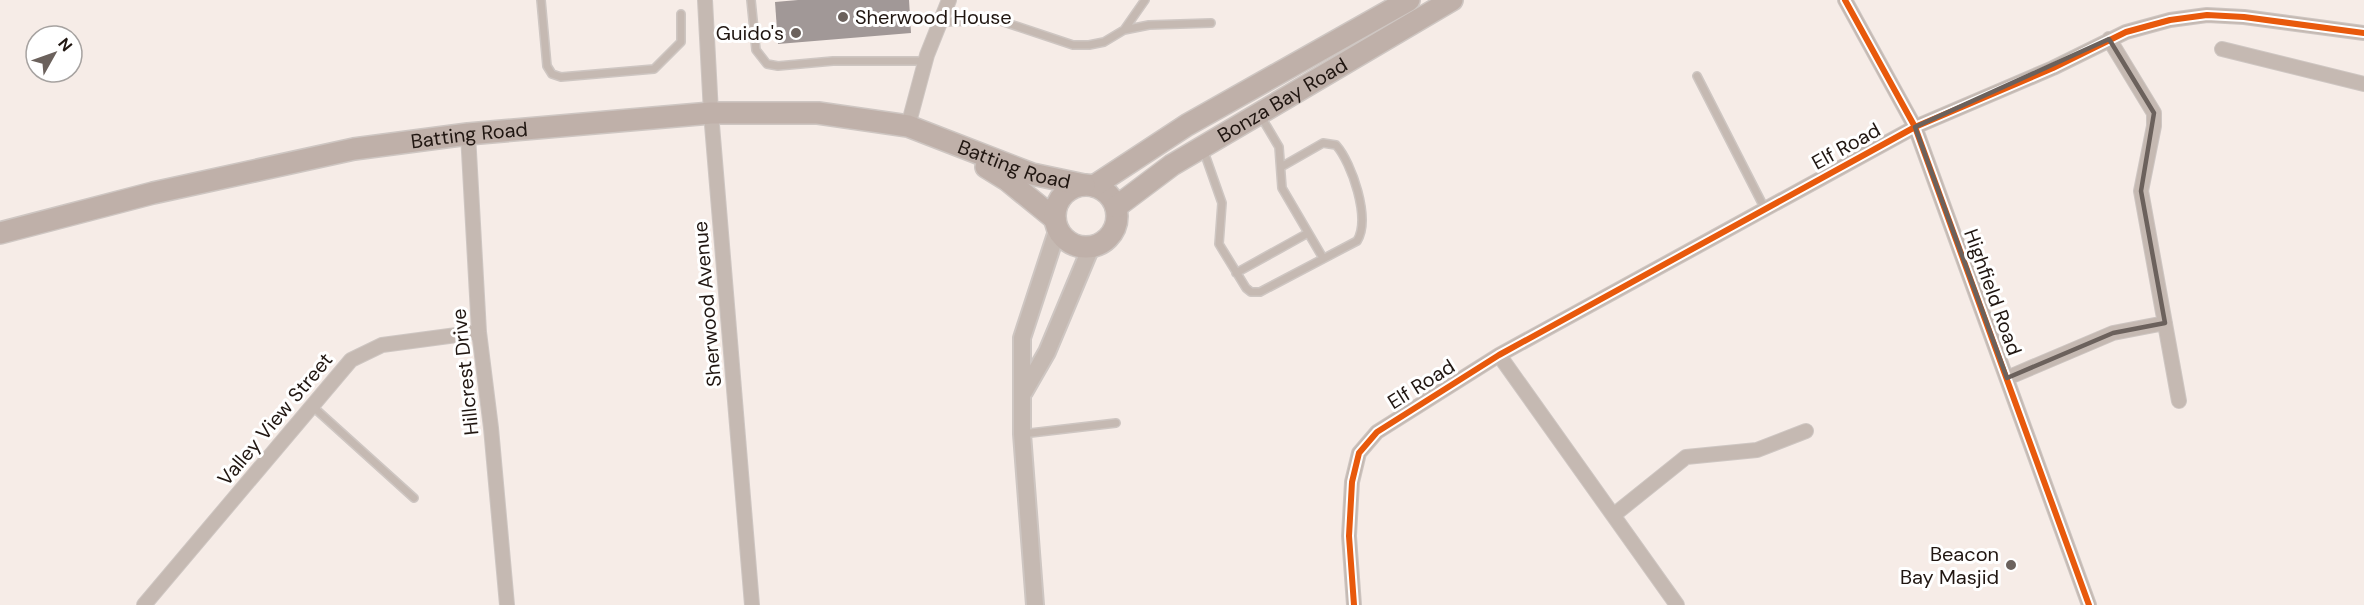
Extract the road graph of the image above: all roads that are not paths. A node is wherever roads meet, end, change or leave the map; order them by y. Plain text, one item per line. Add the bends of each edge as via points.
1 (541, 0) edge
2 (705, 0) edge
3 (751, 0) edge
4 (949, 0) edge
5 (1145, 0) edge
6 (1409, 0) edge
7 (1452, 0) edge
8 (1845, 0) edge
9 (681, 14) dead end
10 (942, 22) junction
11 (1211, 23) dead end
12 (1124, 30) junction
13 (2364, 33) edge
14 (2109, 39) junction
15 (2223, 49) dead end
16 (925, 61) junction
17 (1697, 76) dead end
18 (2364, 84) edge
19 (711, 114) junction
20 (1259, 114) junction
21 (908, 126) junction
22 (1915, 127) junction
23 (468, 134) junction
24 (944, 141) junction
25 (1202, 146) junction
26 (1281, 167) junction
27 (1089, 185) junction
28 (1116, 207) junction
29 (1765, 209) junction
30 (1056, 224) junction
31 (0, 233) edge
32 (1308, 233) junction
33 (1091, 247) junction
34 (1323, 258) junction
35 (1236, 273) junction
36 (2165, 323) junction
37 (479, 332) junction
38 (1499, 355) junction
39 (2007, 378) junction
40 (1024, 392) junction
41 (2179, 401) dead end
42 (312, 405) junction
43 (1116, 423) dead end
44 (1806, 431) dead end
45 (1022, 434) junction
46 (414, 498) dead end
47 (1615, 514) junction
48 (144, 605) edge
49 (507, 605) edge
50 (752, 605) edge
51 (1035, 605) edge
52 (1354, 605) edge
53 (1677, 605) edge
54 (2089, 605) edge

1 - 9 lane via 547,66 552,74 561,77 654,69 681,42
2 - 19 street, Sherwood Avenue
3 - 16 lane via 756,50 767,64
4 - 10 street
5 - 12 lane
6 - 27 main road, Bonza Bay Road via 1186,125
7 - 20 main road, Bonza Bay Road
8 - 22 street, Highfield Road
10 - 12 lane via 998,20 1073,45 1104,42
10 - 16 street
11 - 12 lane
13 - 14 street, Elf Road via 2207,15 2147,25
14 - 22 street, Elf Road
14 - 36 street via 2154,113 2141,191
15 - 18 street
16 - 21 street
17 - 29 lane
19 - 21 main road, Batting Road via 818,113
19 - 23 main road, Batting Road
19 - 50 street, Sherwood Avenue
20 - 25 main road, Bonza Bay Road
20 - 26 lane via 1279,147
21 - 24 main road, Batting Road
22 - 29 street, Elf Road
22 - 39 street, Highfield Road
23 - 31 main road, Batting Road via 354,149 153,193
23 - 37 street, Hillcrest Drive
24 - 27 main road, Batting Road via 1032,174
24 - 30 main road, Batting Road via 1007,180
25 - 28 main road, Bonza Bay Road via 1143,184
25 - 35 lane via 1222,203 1218,244
26 - 32 lane via 1282,188
26 - 34 lane via 1323,143 1336,145 1350,164 1361,235 1357,241
27 - 28 main road via 1111,198
27 - 30 main road via 1066,192 1060,200
28 - 33 main road via 1115,227 1101,243
29 - 38 street, Elf Road
30 - 33 main road via 1071,243
30 - 40 street via 1022,338
32 - 34 lane
32 - 35 lane
33 - 40 street via 1047,352
34 - 35 lane via 1260,292 1251,292
36 - 39 street via 2113,333
36 - 41 street
37 - 42 street, Valley View Street via 371,349 351,360
37 - 49 street, Hillcrest Drive
38 - 47 street
38 - 52 street, Elf Road via 1368,441 1355,464 1349,536
39 - 54 street, Highfield Road
40 - 45 street
42 - 46 lane
42 - 48 street, Valley View Street
43 - 45 lane
44 - 47 street via 1750,452 1686,458
45 - 51 street
47 - 53 street

